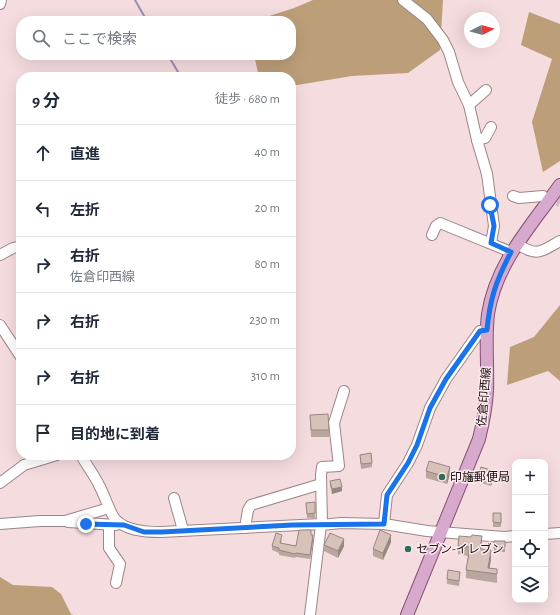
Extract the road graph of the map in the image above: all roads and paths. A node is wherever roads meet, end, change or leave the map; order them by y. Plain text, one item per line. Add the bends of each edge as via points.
1 (1, 0) edge
2 (403, 0) edge
3 (0, 4) edge
4 (486, 90) dead end
5 (469, 105) junction
6 (492, 127) dead end
7 (477, 140) junction
8 (560, 185) edge
9 (513, 196) dead end
10 (543, 196) tunnel mouth
11 (432, 235) dead end
12 (560, 241) edge
13 (491, 243) junction
14 (16, 247) edge
15 (514, 248) junction
16 (0, 255) edge
17 (0, 325) edge
18 (487, 330) junction
19 (16, 349) edge
20 (344, 390) dead end
21 (42, 460) edge
22 (84, 460) edge
23 (0, 483) edge
24 (321, 484) junction
25 (174, 498) dead end
26 (109, 508) junction
27 (65, 521) junction
28 (0, 524) edge
29 (384, 524) junction
30 (109, 525) junction
31 (124, 525) junction
32 (321, 525) junction
33 (244, 528) junction
34 (183, 530) junction
35 (442, 532) junction
36 (560, 533) edge
37 (548, 534) edge
38 (512, 536) edge
39 (116, 583) dead end
40 (310, 615) edge
41 (407, 615) edge

1 - 3 street
2 - 5 street via 427,20 443,40
4 - 5 street
5 - 7 street
6 - 7 street via 485,138
7 - 13 street via 487,174 494,226
8 - 15 main road, 佐倉印西線
9 - 10 street
11 - 13 street via 440,223
12 - 15 street via 536,252
13 - 15 street
14 - 16 street
15 - 18 main road, 佐倉印西線 via 496,284
17 - 19 street
18 - 29 street via 480,331 430,408 417,445 387,495
18 - 35 main road, 佐倉印西線 via 487,391 484,420
20 - 24 street via 334,423 339,466 322,467
21 - 23 street via 24,466
22 - 26 street via 100,486
24 - 32 street
24 - 33 street via 252,505 248,510
25 - 34 street
26 - 27 street
26 - 31 street via 117,521
27 - 28 street
27 - 30 street
29 - 32 street
29 - 35 street
30 - 31 street
30 - 39 street via 109,548 120,564
31 - 34 street via 144,532
32 - 33 street
32 - 40 street
33 - 34 street
35 - 38 street
35 - 41 main road, 佐倉印西線
36 - 37 street

